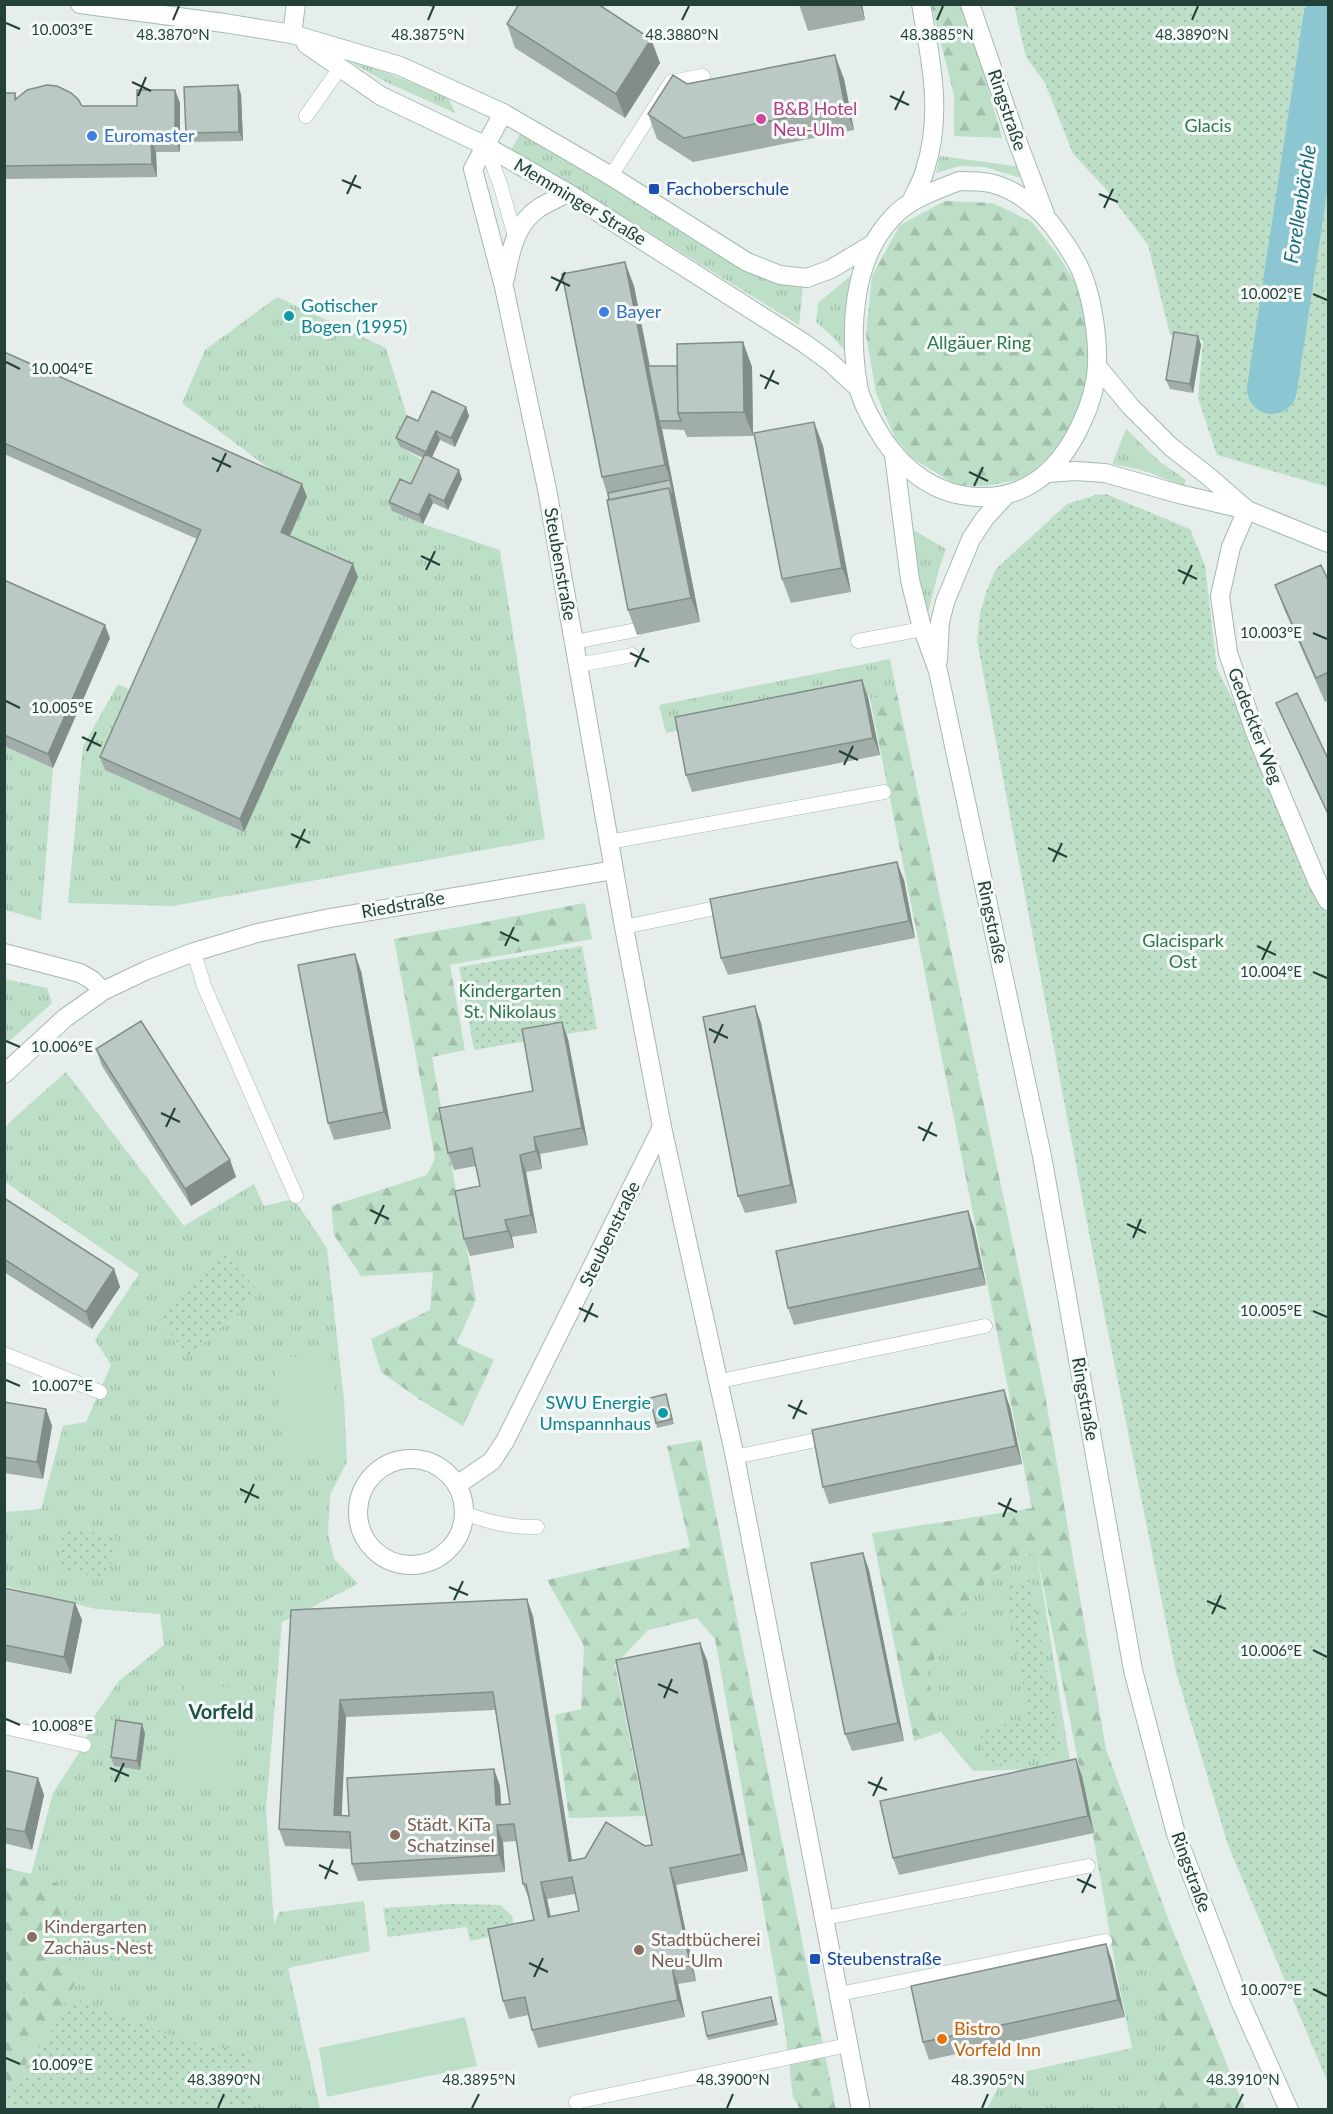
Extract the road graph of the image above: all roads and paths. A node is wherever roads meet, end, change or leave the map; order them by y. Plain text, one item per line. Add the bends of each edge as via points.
1 (80, 4) edge
2 (296, 4) edge
3 (921, 4) edge
4 (970, 4) edge
5 (292, 34) junction
6 (340, 68) junction
7 (703, 76) dead end
8 (503, 113) junction
9 (306, 116) dead end
10 (486, 146) junction
11 (611, 176) junction
12 (568, 193) junction
13 (912, 200) junction
14 (1046, 216) junction
15 (515, 236) junction
16 (872, 245) junction
17 (504, 286) junction
18 (1097, 366) junction
19 (858, 388) junction
20 (894, 455) junction
21 (1049, 473) junction
22 (1005, 496) junction
23 (1247, 510) junction
24 (1329, 543) edge
25 (923, 629) junction
26 (636, 630) edge
27 (858, 641) dead end
28 (574, 642) junction
29 (633, 655) dead end
30 (578, 665) junction
31 (938, 671) junction
32 (884, 792) dead end
33 (609, 842) junction
34 (614, 870) junction
35 (1329, 901) edge
36 (745, 902) edge
37 (624, 927) junction
38 (194, 952) junction
39 (4, 953) edge
40 (103, 991) junction
41 (4, 1074) edge
42 (662, 1127) junction
43 (296, 1196) dead end
44 (985, 1326) dead end
45 (4, 1354) edge
46 (720, 1381) junction
47 (99, 1392) dead end
48 (844, 1433) edge
49 (735, 1457) junction
50 (457, 1485) junction
51 (464, 1513) junction
52 (537, 1527) dead end
53 (4, 1726) edge
54 (84, 1745) dead end
55 (1088, 1866) dead end
56 (825, 1918) junction
57 (1104, 1941) dead end
58 (839, 1994) junction
59 (848, 2045) junction
60 (576, 2102) dead end
61 (861, 2109) edge
62 (1289, 2109) edge

1 - 5 main road, Memminger Straße
2 - 5 main road
3 - 13 main road via 934,77 935,111 925,171
4 - 14 main road, Ringstraße
5 - 6 main road, Memminger Straße
5 - 8 main road, Memminger Straße via 400,66
6 - 9 lane
6 - 10 main road, Memminger Straße via 381,96
7 - 11 lane via 670,82
8 - 10 main road, Steubenstraße
8 - 11 main road, Memminger Straße
10 - 12 main road, Memminger Straße
10 - 15 lane
10 - 17 main road, Steubenstraße via 473,169
11 - 16 main road, Memminger Straße via 747,262 780,275 807,278
12 - 15 main road, Steubenstraße via 536,209
12 - 19 main road, Memminger Straße via 804,343
13 - 14 main road via 959,181 991,183 1021,196
13 - 16 main road via 891,218
14 - 18 main road via 1083,275 1093,314
15 - 17 main road, Steubenstraße
16 - 19 main road via 856,297
17 - 28 main road, Steubenstraße via 547,489
18 - 21 main road via 1090,405 1072,443
18 - 23 main road via 1171,447
19 - 20 main road
20 - 22 main road via 933,486 953,494 974,498
20 - 25 main road, Ringstraße via 910,580
21 - 22 main road
21 - 23 main road via 1105,473
22 - 31 main road, Ringstraße via 971,539 945,602
23 - 24 main road
23 - 35 main road, Gedeckter Weg via 1232,547 1220,596 1228,653 1260,742 1318,884
25 - 27 lane
25 - 31 main road, Ringstraße
26 - 28 lane
28 - 30 main road, Steubenstraße
29 - 30 lane
30 - 33 main road, Steubenstraße
31 - 62 main road, Ringstraße via 1042,1156 1133,1670 1176,1834 1240,2001
32 - 33 lane
33 - 34 main road, Steubenstraße
34 - 37 main road, Steubenstraße
34 - 38 main road, Riedstraße via 330,918 257,933
36 - 37 lane
37 - 42 main road, Steubenstraße
38 - 40 main road, Riedstraße
38 - 43 lane via 204,986
39 - 40 main road via 80,973
40 - 41 main road, Riedstraße via 65,1018
42 - 46 main road, Steubenstraße
42 - 50 main road, Steubenstraße via 505,1441 492,1461
44 - 46 lane
45 - 47 lane
46 - 49 main road, Steubenstraße
48 - 49 lane
49 - 56 main road, Steubenstraße
50 - 51 main road
50 - 51 main road via 447,1472 415,1458 382,1467 361,1494 358,1507 362,1534 384,1558 411,1565 434,1560 444,1553 459,1535
51 - 52 lane via 491,1522
53 - 54 lane
55 - 56 lane
56 - 58 main road, Steubenstraße
57 - 58 lane
58 - 59 main road, Steubenstraße
59 - 60 lane
59 - 61 main road, Steubenstraße

